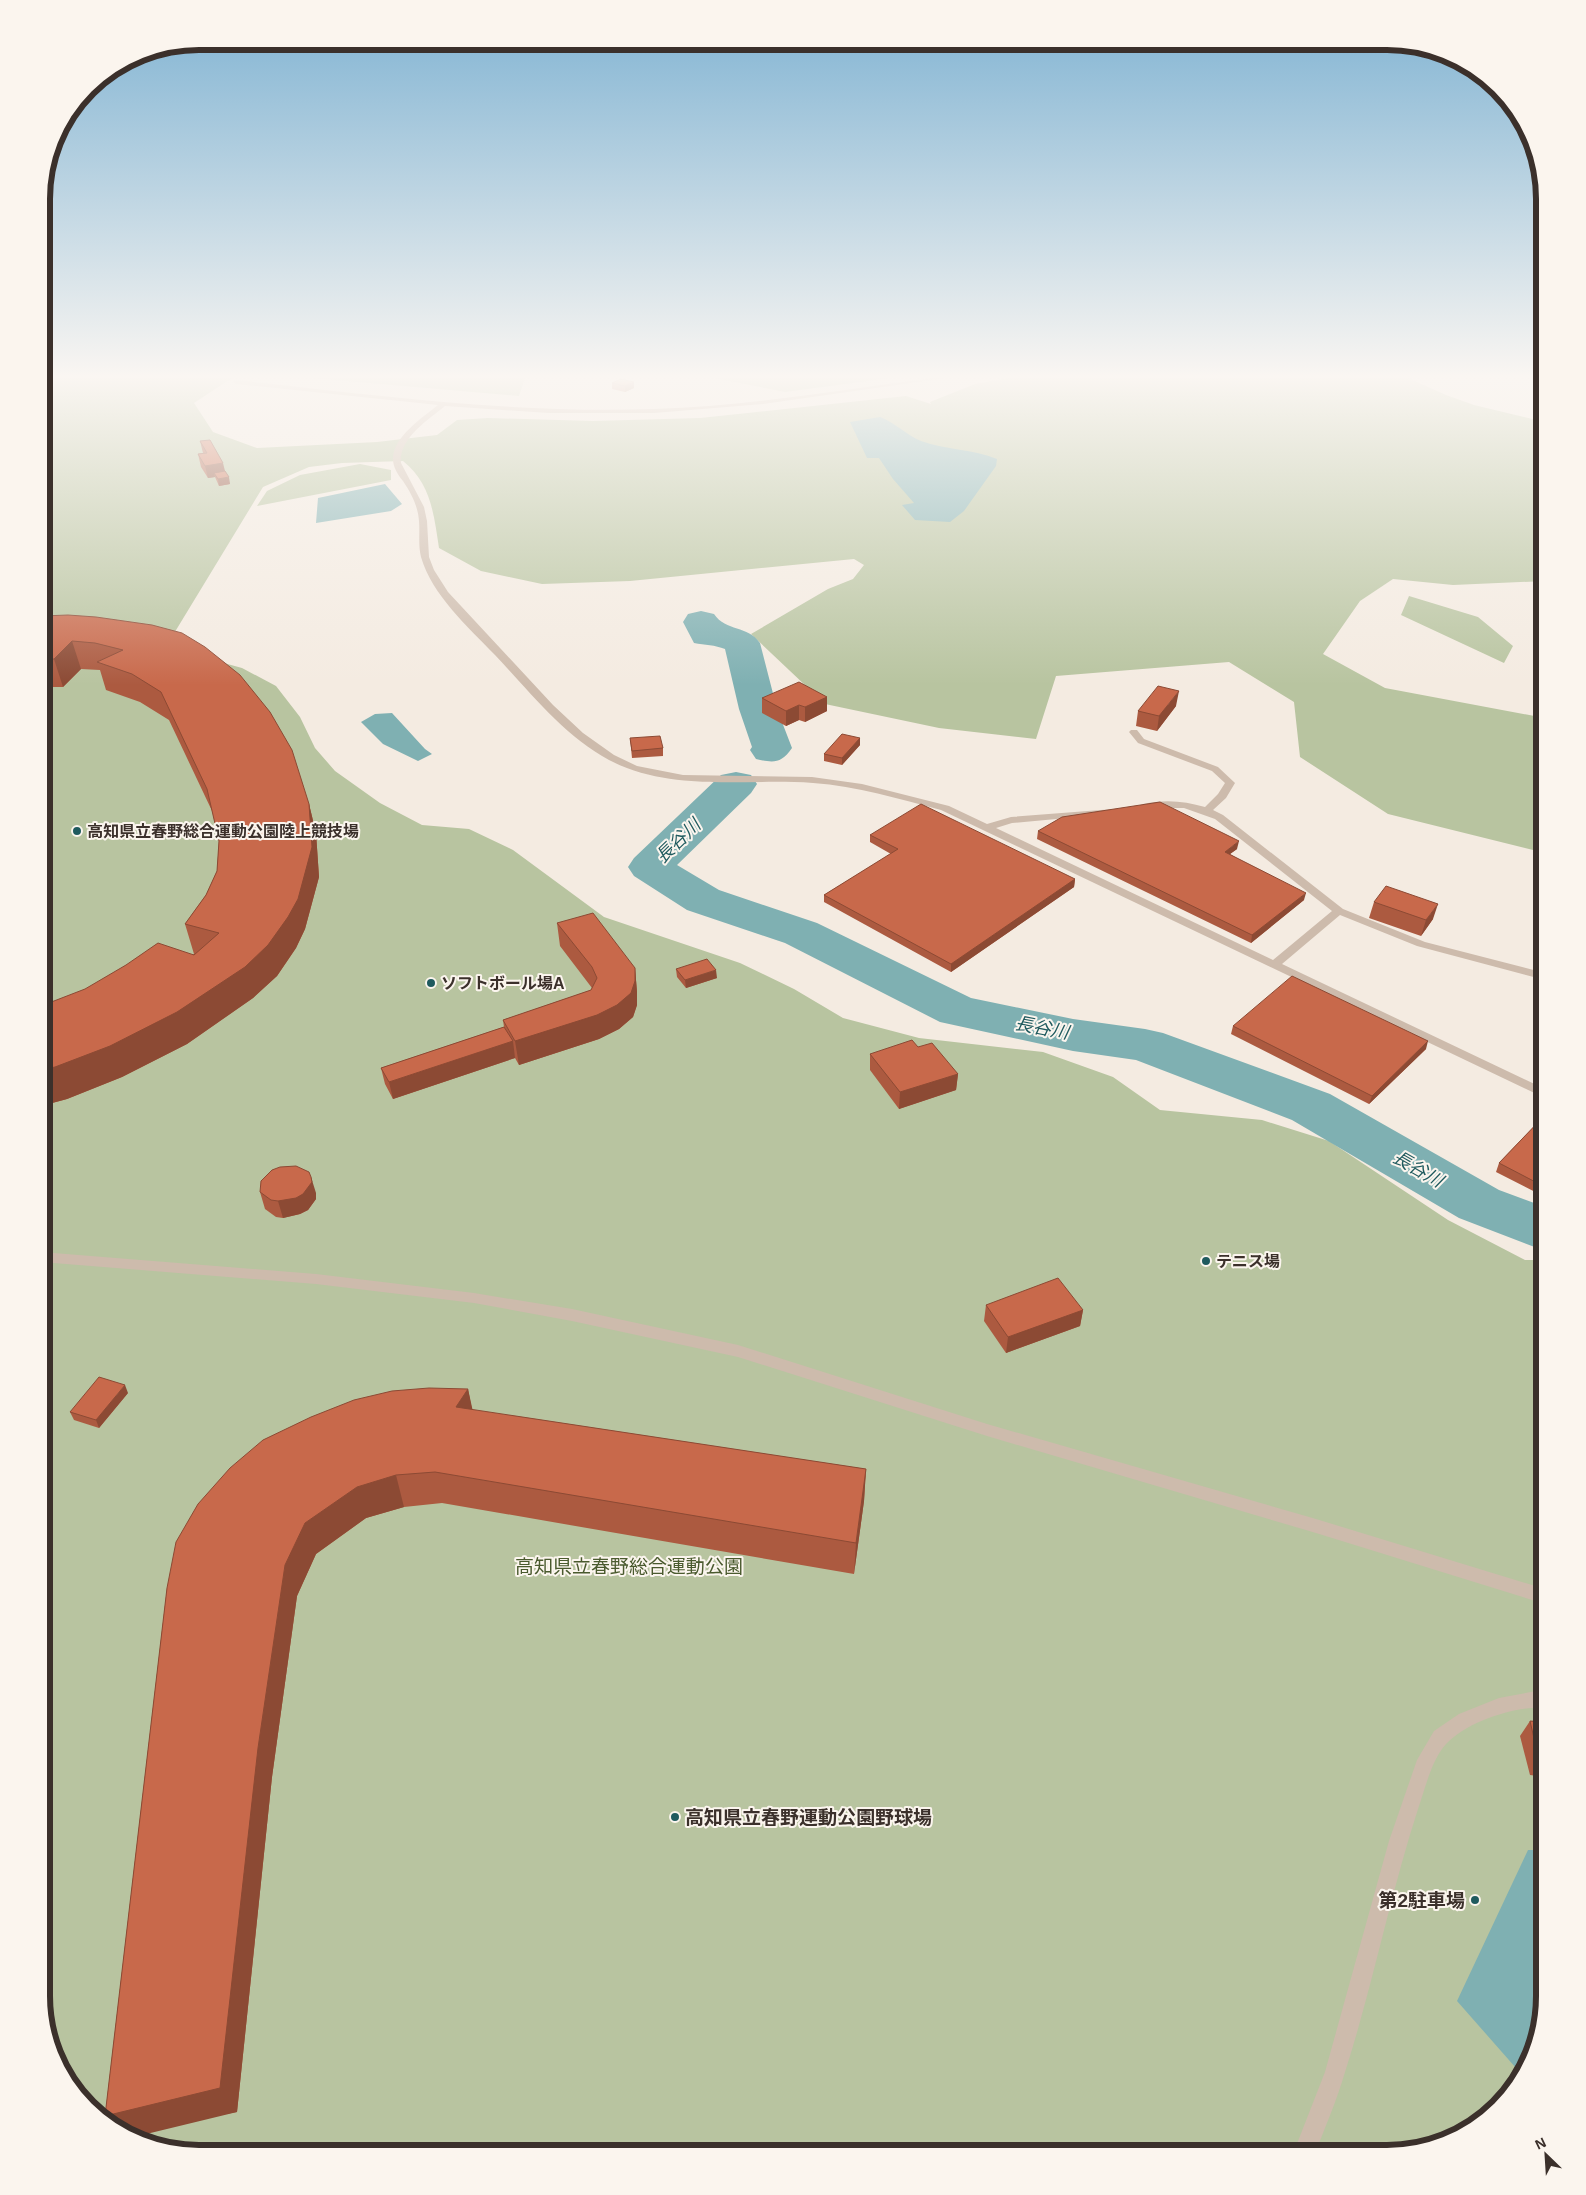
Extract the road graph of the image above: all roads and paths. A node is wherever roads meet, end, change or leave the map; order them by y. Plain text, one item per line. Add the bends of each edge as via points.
1 (406, 480) edge
2 (1134, 732) dead end
3 (1136, 808) edge
4 (1117, 810) edge
5 (1207, 811) junction
6 (989, 827) junction
7 (1339, 911) junction
8 (1274, 965) junction
9 (1536, 975) edge
10 (1536, 1090) edge
11 (50, 1258) edge
12 (1536, 1594) edge
13 (1536, 1699) edge
14 (1307, 2145) edge

1 - 6 street via 422,514 424,555 431,575 464,616 540,696 612,758 648,772 684,778 812,780 886,793 945,808
2 - 5 street via 1141,741 1215,769 1230,783
3 - 5 street via 1164,803
4 - 6 street via 1011,820
5 - 7 street via 1220,817
6 - 8 street
7 - 8 street
7 - 9 street via 1421,944
8 - 10 street
11 - 12 street via 316,1279 474,1298 572,1315 738,1351 987,1430
13 - 14 street via 1499,1706 1465,1720 1440,1737 1423,1766 1398,1841 1335,2072

